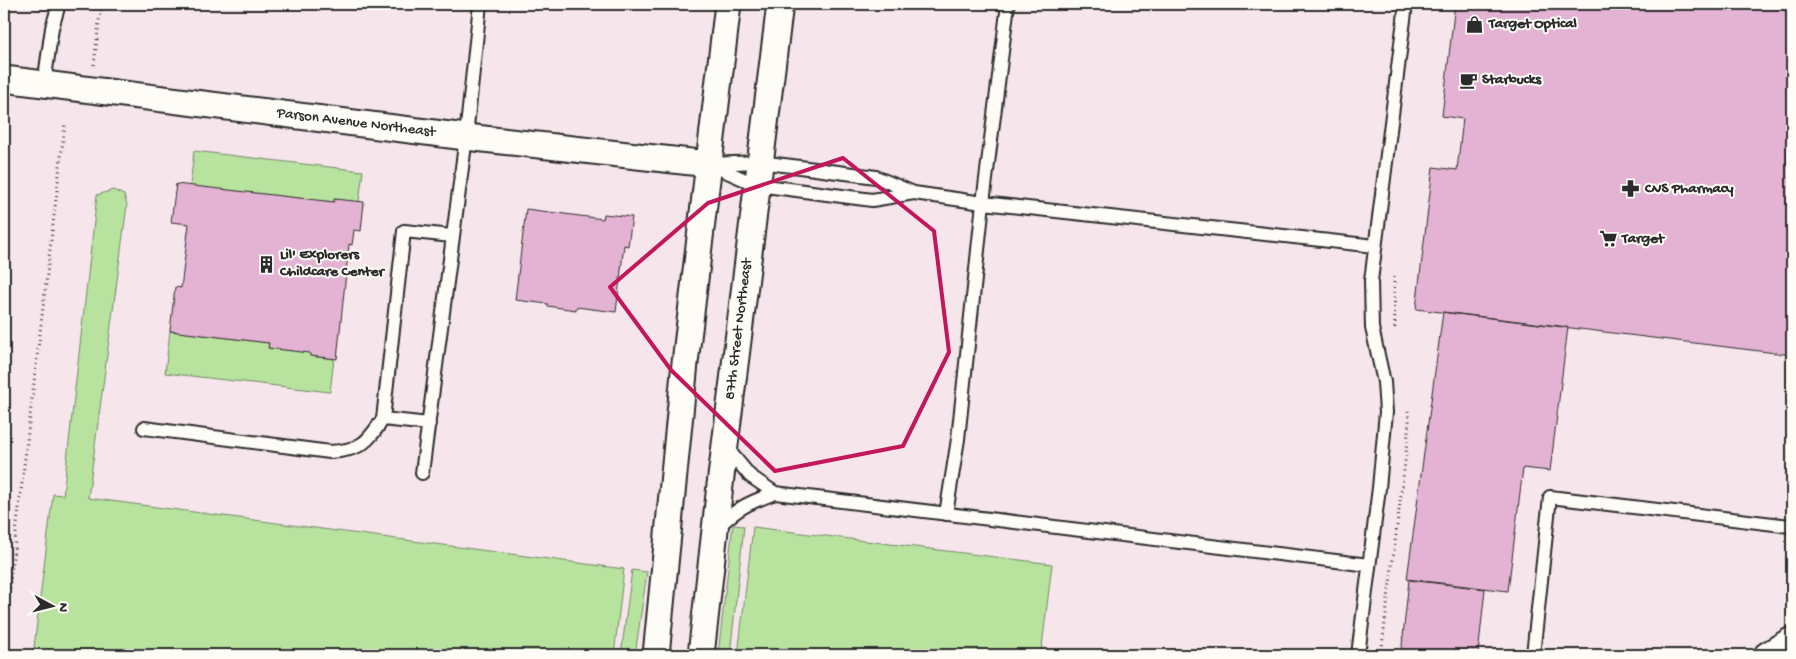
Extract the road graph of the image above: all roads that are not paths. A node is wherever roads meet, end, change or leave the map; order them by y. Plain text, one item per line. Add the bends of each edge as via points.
1 (59, 4) edge
2 (480, 4) edge
3 (728, 4) edge
4 (780, 4) edge
5 (1008, 4) edge
6 (1406, 4) edge
7 (4, 79) edge
8 (44, 84) junction
9 (466, 137) junction
10 (709, 164) junction
11 (758, 174) junction
12 (914, 193) junction
13 (983, 203) junction
14 (452, 236) junction
15 (1375, 246) junction
16 (383, 419) junction
17 (429, 424) junction
18 (144, 428) dead end
19 (724, 445) junction
20 (422, 473) dead end
21 (775, 493) junction
22 (946, 514) junction
23 (1792, 526) edge
24 (715, 530) junction
25 (1368, 564) junction
26 (1792, 640) edge
27 (656, 655) edge
28 (701, 655) edge
29 (1358, 655) edge
30 (1533, 655) edge
31 (1767, 655) edge

1 - 8 lane
2 - 9 lane
3 - 10 street
4 - 11 street, 87th Street Northeast
5 - 13 lane
6 - 15 lane
7 - 8 street, Parson Avenue Northeast
8 - 9 street, Parson Avenue Northeast
9 - 10 street, Parson Avenue Northeast
9 - 14 lane
10 - 11 lane
10 - 11 lane
10 - 27 street via 684,362
11 - 12 lane via 876,177
11 - 12 lane via 872,200
11 - 19 street, 87th Street Northeast
12 - 13 lane
13 - 15 lane
13 - 22 lane via 958,439
14 - 16 lane via 404,230
14 - 17 lane
15 - 25 lane via 1371,281 1372,328 1384,382 1386,412
16 - 17 lane
16 - 18 lane via 369,440 347,451 330,452
17 - 20 lane
19 - 21 lane via 750,476
19 - 24 street, 87th Street Northeast
21 - 22 lane
21 - 24 lane via 747,503
22 - 25 lane
23 - 30 lane via 1550,497
24 - 28 street, 87th Street Northeast
25 - 29 lane
26 - 31 street

